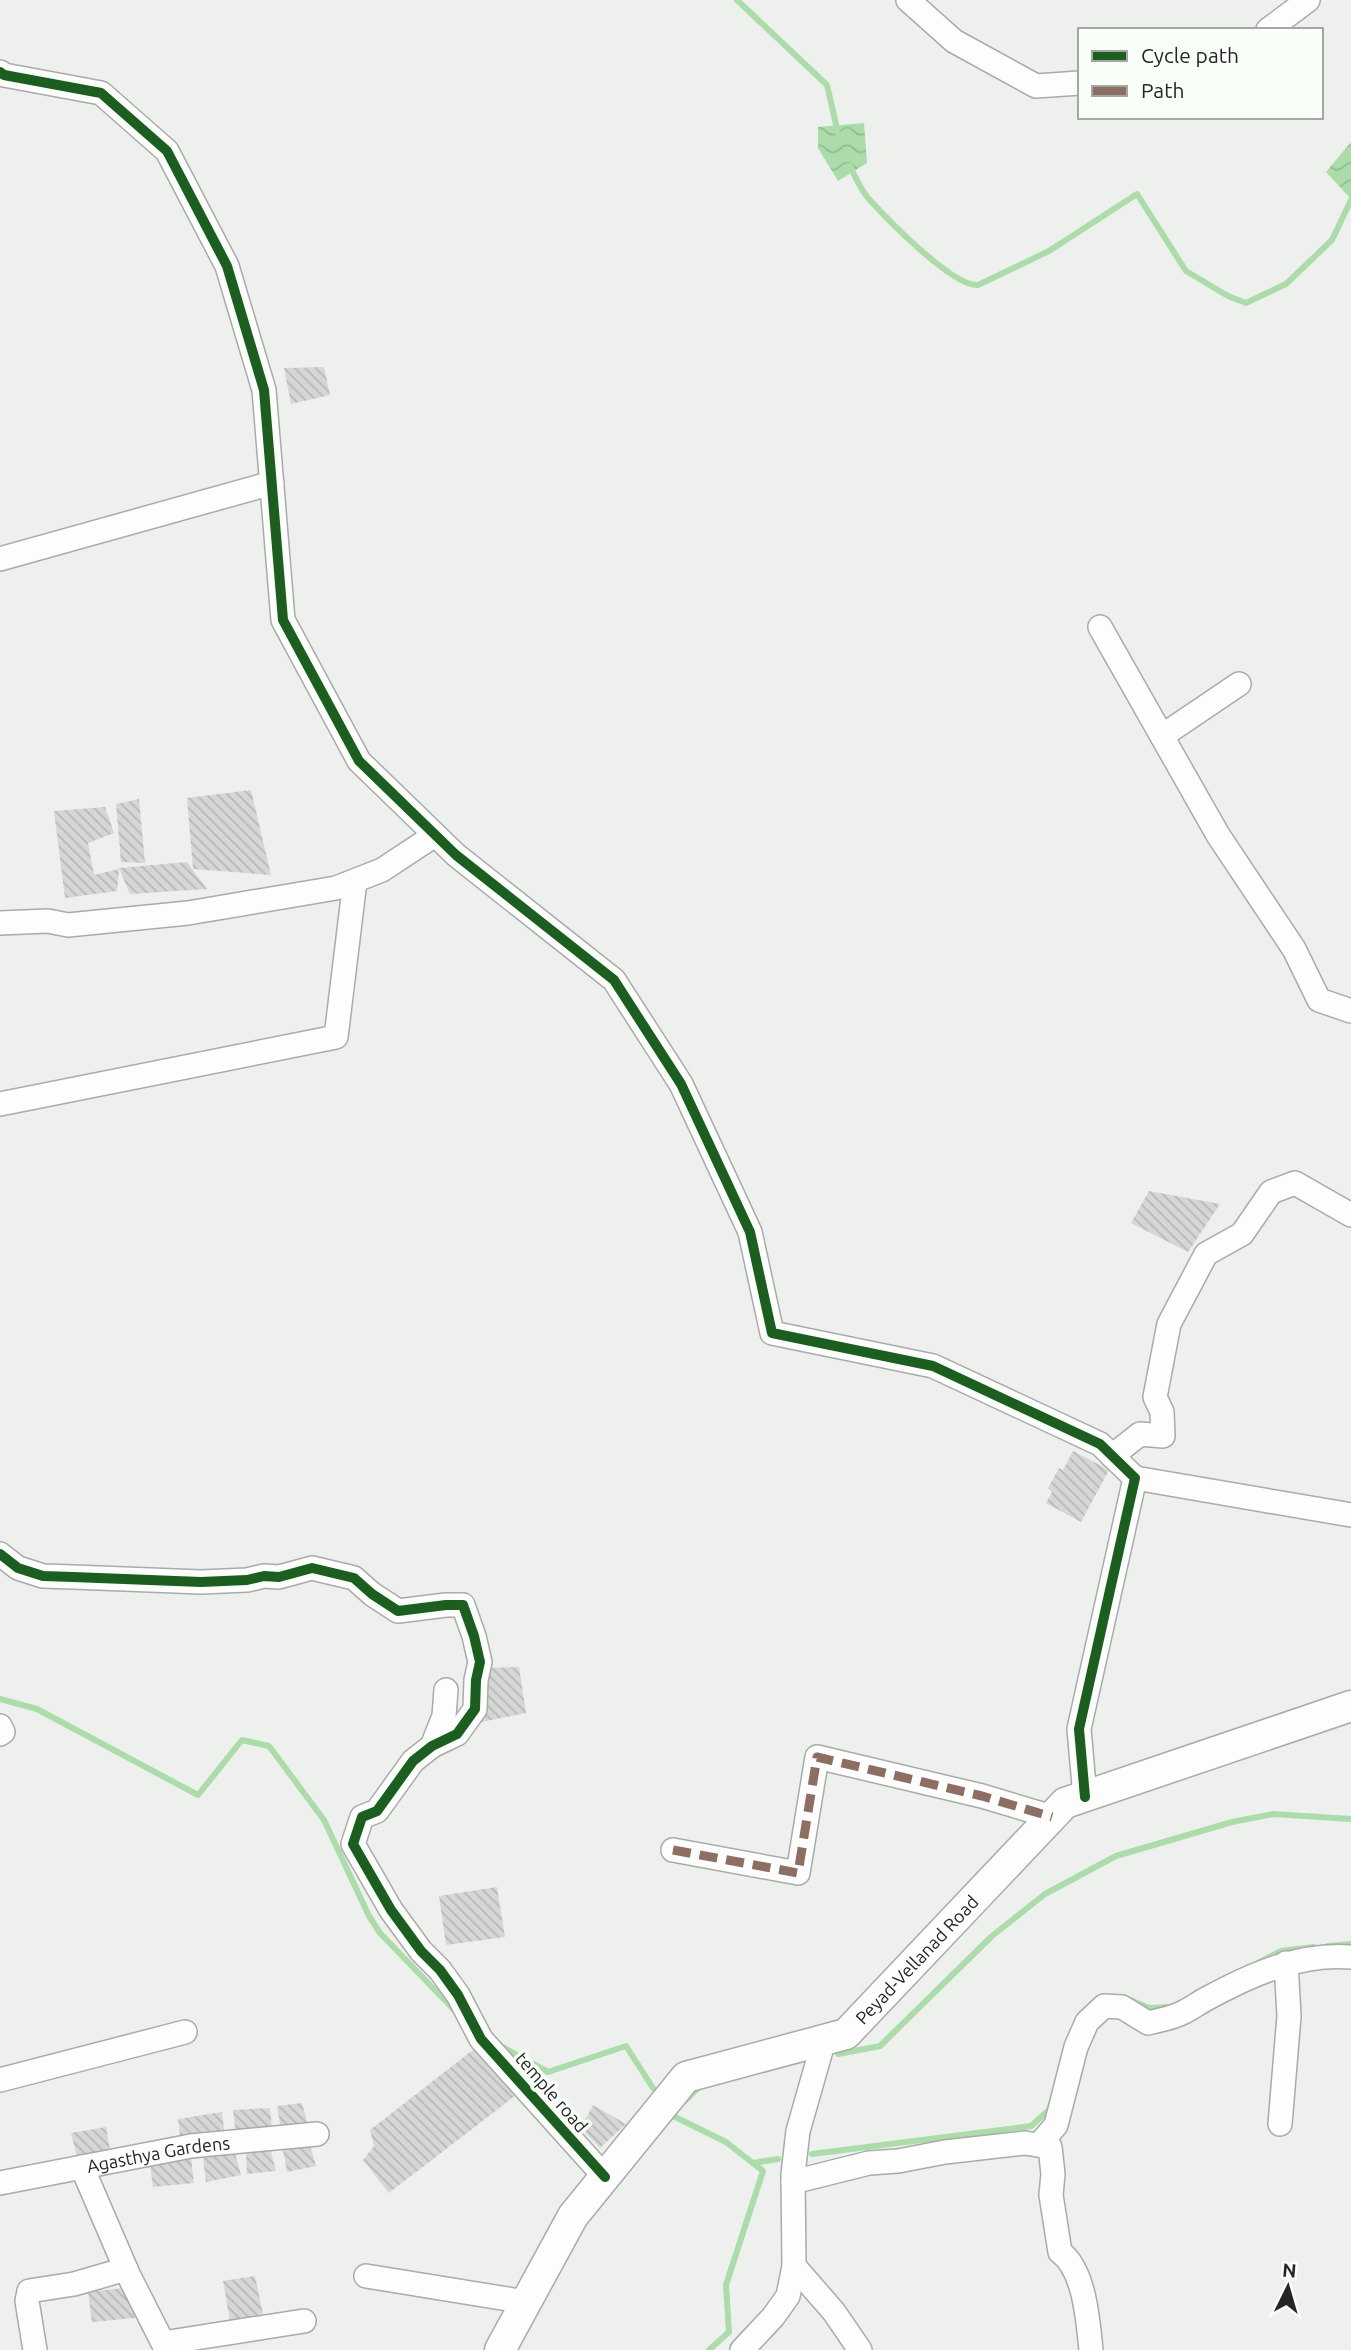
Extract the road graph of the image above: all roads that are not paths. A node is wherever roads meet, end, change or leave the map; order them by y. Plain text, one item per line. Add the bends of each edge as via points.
1 (908, 0) edge
2 (1308, 0) edge
3 (1271, 28) edge
4 (0, 72) edge
5 (1078, 83) edge
6 (272, 483) junction
7 (0, 559) edge
8 (1100, 627) dead end
9 (1239, 684) dead end
10 (1162, 736) junction
11 (435, 835) junction
12 (345, 885) junction
13 (0, 923) edge
14 (1351, 1011) edge
15 (0, 1104) edge
16 (1351, 1215) edge
17 (1112, 1456) junction
18 (1135, 1478) junction
19 (1351, 1515) edge
20 (0, 1554) edge
21 (446, 1690) dead end
22 (1351, 1706) edge
23 (0, 1726) edge
24 (0, 1734) edge
25 (432, 1746) junction
26 (1084, 1797) junction
27 (1052, 1817) junction
28 (673, 1850) dead end
29 (1351, 1957) edge
30 (1286, 1963) junction
31 (185, 2032) dead end
32 (824, 2040) junction
33 (0, 2080) edge
34 (1280, 2124) dead end
35 (317, 2134) dead end
36 (1039, 2145) junction
37 (82, 2167) junction
38 (597, 2169) junction
39 (793, 2182) junction
40 (0, 2183) edge
41 (794, 2266) junction
42 (126, 2269) junction
43 (366, 2276) dead end
44 (526, 2302) junction
45 (304, 2321) dead end
46 (35, 2350) edge
47 (500, 2350) edge
48 (742, 2350) edge
49 (860, 2350) edge
50 (1091, 2350) edge

1 - 5 street via 954,41 1036,86
2 - 3 street
4 - 6 street via 101,93 167,151 227,266 264,390
6 - 7 street
6 - 11 street via 283,620 359,761
8 - 10 street
9 - 10 street
10 - 14 street via 1218,835 1294,949 1319,1000
11 - 12 street via 382,870
11 - 17 street via 614,980 681,1084 750,1232 772,1333 933,1366 1100,1444
12 - 13 street via 188,913 68,925
12 - 15 street via 335,1037
16 - 17 street via 1296,1183 1271,1192 1242,1234 1206,1254 1169,1324 1155,1397 1162,1412 1163,1436 1140,1434
17 - 18 street
18 - 19 street
18 - 26 street via 1079,1729
20 - 25 street via 18,1568 43,1576 201,1582 279,1577 312,1568 354,1578 398,1611 463,1605 480,1662 475,1710 457,1734
21 - 25 street via 444,1716
22 - 26 main road, Peyad-Vellanad Road
23 - 24 street
25 - 38 street, temple road via 402,1774 377,1811 362,1817 353,1843 391,1910 440,1970 482,2038
26 - 27 main road, Peyad-Vellanad Road via 1065,1804
27 - 28 street via 817,1757 798,1872
27 - 32 main road, Peyad-Vellanad Road via 846,2034
29 - 30 street via 1333,1955
30 - 34 street via 1290,2016
30 - 36 street via 1182,2013 1148,2023 1122,2007 1104,2006 1087,2022 1056,2125
31 - 33 street
32 - 38 main road, Peyad-Vellanad Road via 686,2077
32 - 39 street via 798,2131
35 - 37 street, Agasthya Gardens via 191,2146
36 - 39 street via 869,2163
36 - 50 street via 1050,2147 1051,2195 1060,2252 1068,2258 1081,2289
37 - 40 street, Agasthya Gardens
37 - 42 street
38 - 44 main road, Peyad-Vellanad Road
39 - 41 street
41 - 48 street via 789,2296
41 - 49 street
42 - 45 street via 163,2343
42 - 46 street via 29,2291
43 - 44 street
44 - 47 main road, Peyad-Vellanad Road

